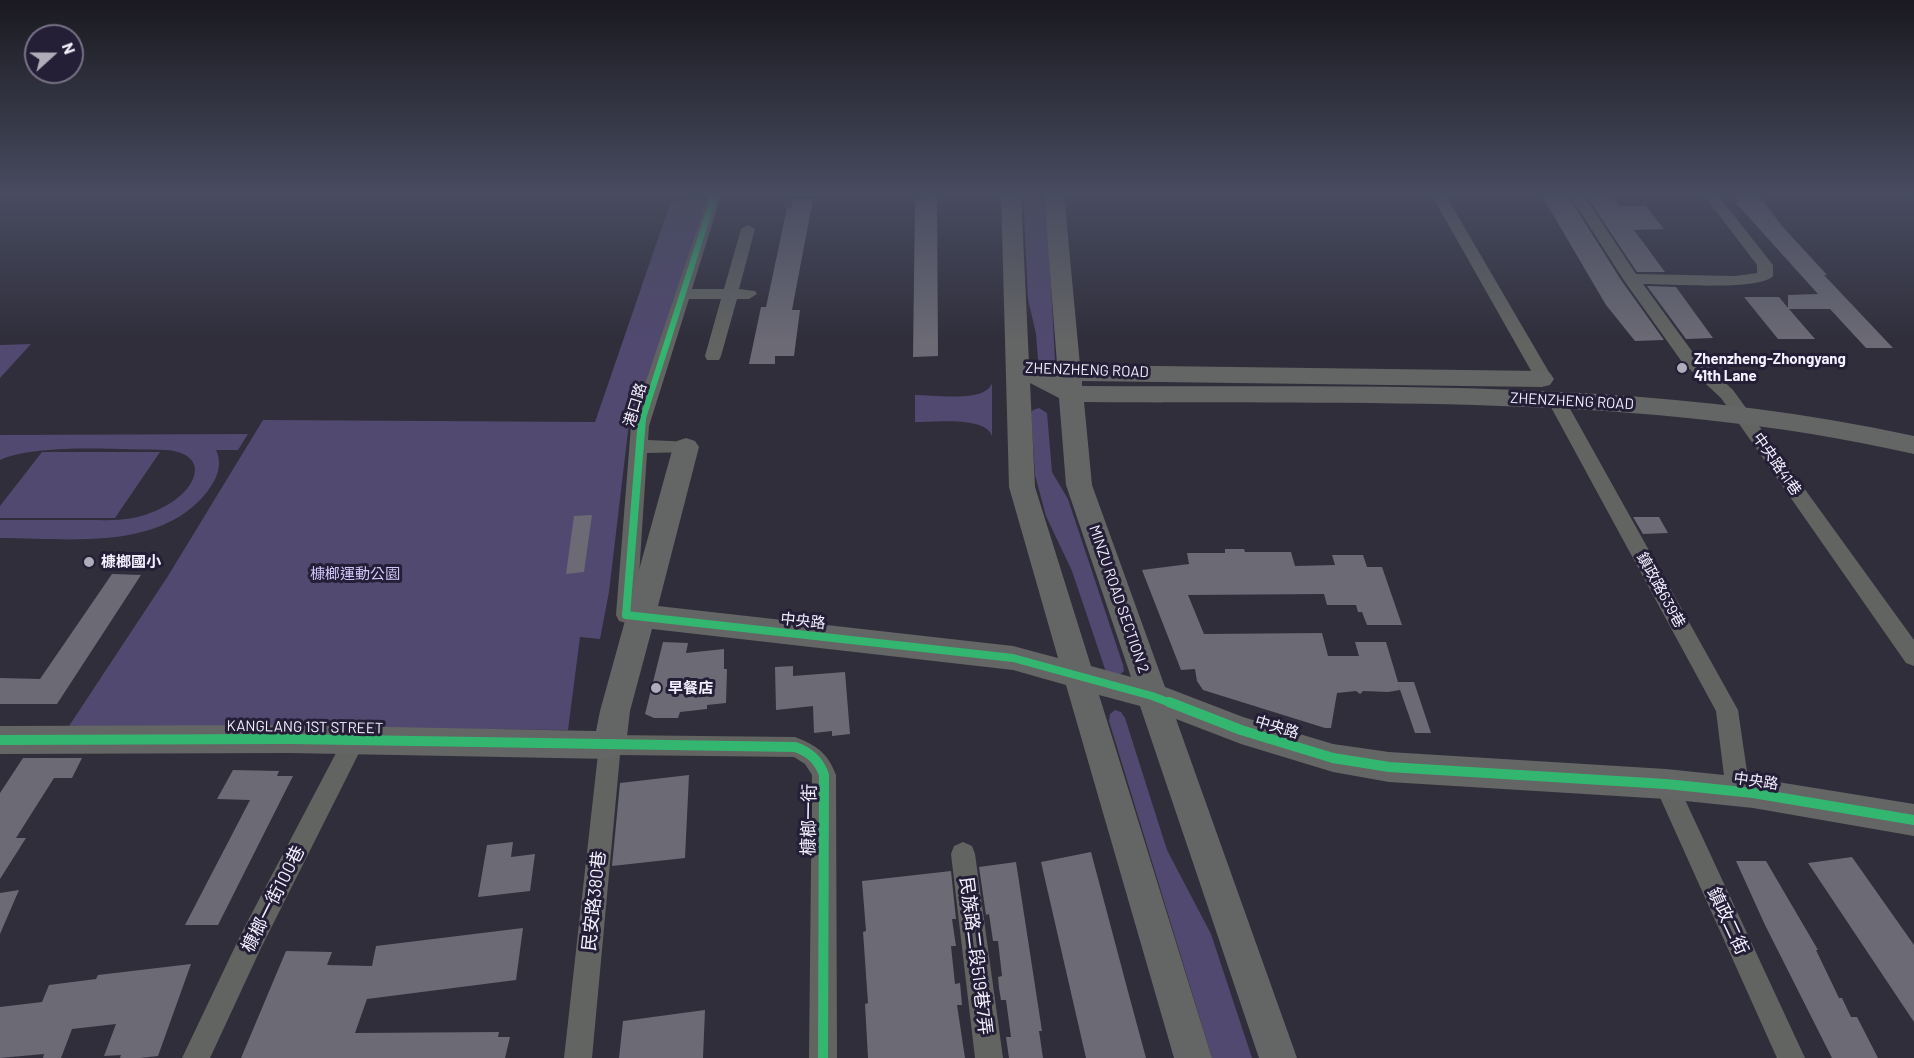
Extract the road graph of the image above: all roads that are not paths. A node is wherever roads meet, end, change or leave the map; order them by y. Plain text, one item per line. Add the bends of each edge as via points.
1 (699, 243) edge
2 (744, 243) edge
3 (1013, 243) edge
4 (1058, 243) edge
5 (1466, 243) edge
6 (1608, 243) edge
7 (1748, 243) edge
8 (1631, 279) junction
9 (683, 294) junction
10 (730, 294) junction
11 (749, 294) dead end
12 (713, 356) dead end
13 (1018, 367) junction
14 (1070, 383) junction
15 (1549, 389) junction
16 (1726, 394) junction
17 (1742, 415) junction
18 (1914, 429) edge
19 (1914, 445) edge
20 (639, 446) junction
21 (686, 447) joint
22 (641, 616) junction
23 (1914, 657) edge
24 (1079, 676) junction
25 (1152, 696) junction
26 (1, 741) edge
27 (354, 741) junction
28 (610, 745) junction
29 (1666, 784) junction
30 (1738, 792) junction
31 (1914, 820) edge
32 (963, 854) dead end
33 (196, 1058) edge
34 (578, 1058) edge
35 (823, 1058) edge
36 (989, 1058) edge
37 (1192, 1058) edge
38 (1278, 1058) edge
39 (1791, 1058) edge

1 - 9 street, 港口路
2 - 10 street
3 - 13 street
4 - 14 street, MINZU ROAD SECTION 2
5 - 15 street, 鎮政路639巷
6 - 8 street, 中央路41巷
7 - 8 street via 1765,265 1765,276
8 - 16 street, 中央路41巷 via 1688,358
9 - 10 street
9 - 20 street, 港口路 via 640,426
10 - 11 street
10 - 12 street
13 - 14 street, ZHENZHENG ROAD
13 - 24 street via 1022,487
14 - 15 street, ZHENZHENG ROAD
14 - 25 street, MINZU ROAD SECTION 2 via 1079,485
15 - 16 street, ZHENZHENG ROAD
15 - 17 street, ZHENZHENG ROAD
15 - 30 street, 鎮政路639巷 via 1727,710
16 - 17 street, 中央路41巷
16 - 18 street, ZHENZHENG ROAD via 1840,412
17 - 19 street, ZHENZHENG ROAD via 1843,429
17 - 23 street, 中央路41巷
20 - 21 street
20 - 22 street, 港口路 via 626,615
21 - 22 street
22 - 24 street, 中央路 via 1013,658
22 - 28 street via 615,711
24 - 25 street, 中央路
24 - 37 street
25 - 29 street, 中央路 via 1241,730 1333,758 1389,767
25 - 38 street, MINZU ROAD SECTION 2
26 - 27 street, KANGLANG 1ST STREET
27 - 28 street, KANGLANG 1ST STREET
27 - 33 street, 槺榔一街100巷
28 - 34 street, 民安路380巷
28 - 35 street, 槺榔一街 via 795,747 816,758 824,775
29 - 30 street, 中央路
29 - 39 street, 鎮政二街
30 - 31 street, 中央路
32 - 36 street, 民族路二段519巷7弄

